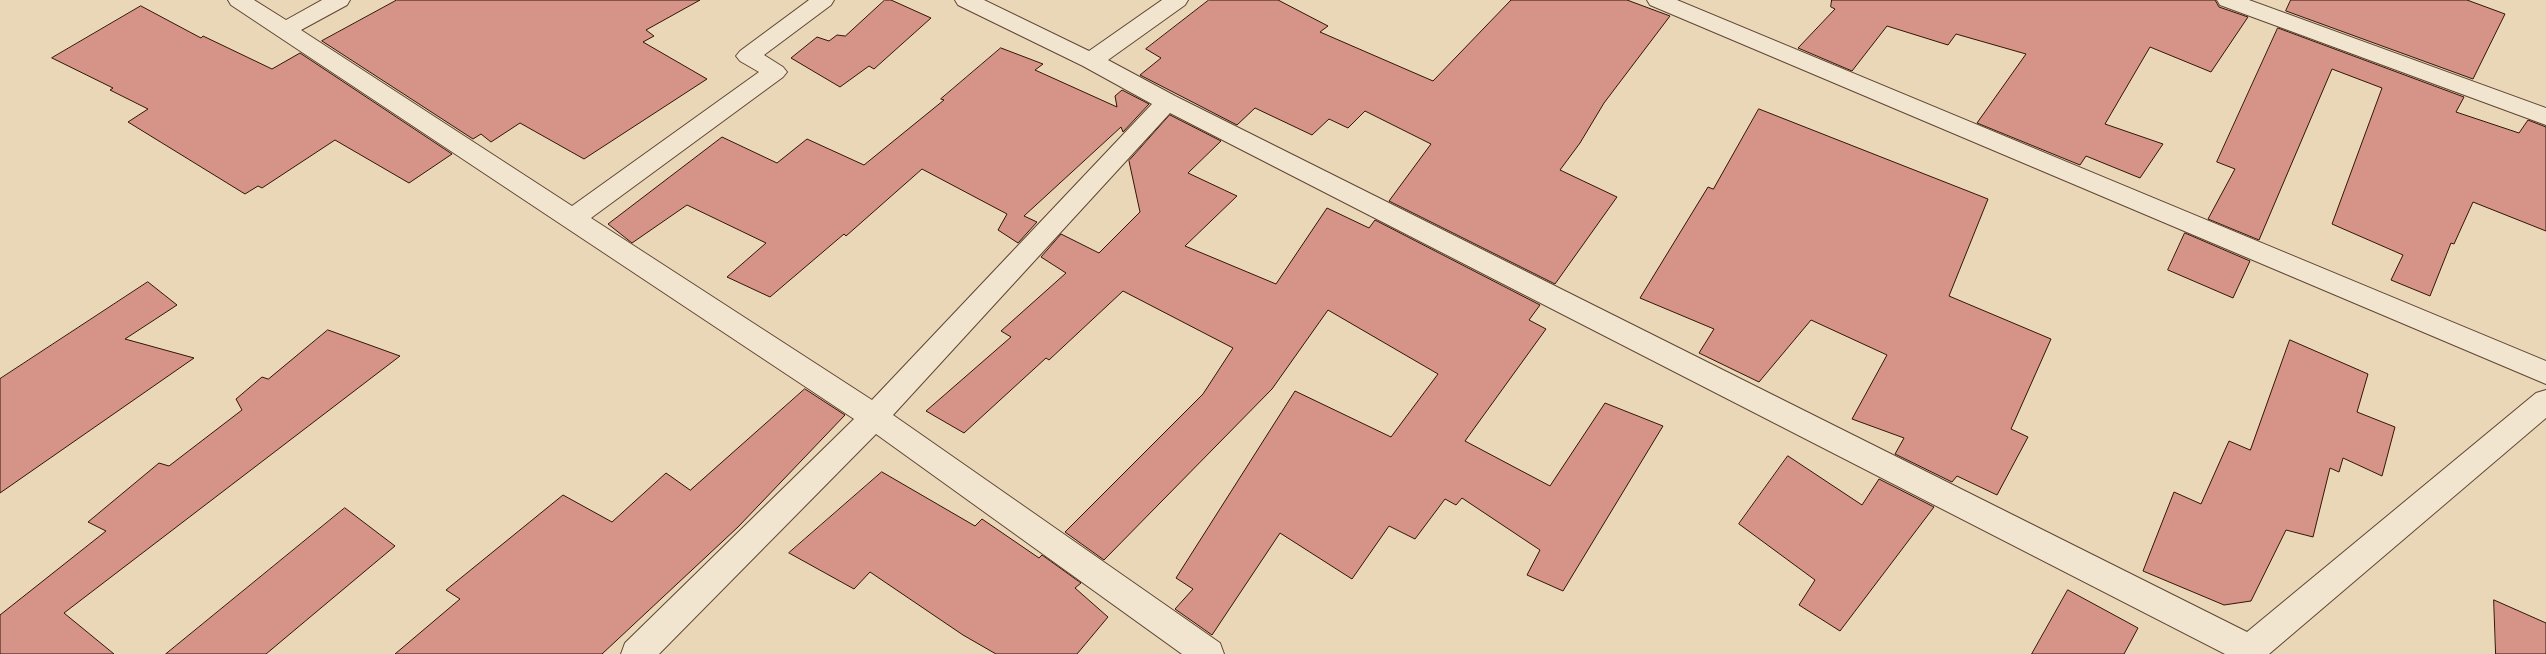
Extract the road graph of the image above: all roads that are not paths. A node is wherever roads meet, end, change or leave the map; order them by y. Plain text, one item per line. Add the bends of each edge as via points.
1 (239, 0) edge
2 (339, 0) edge
3 (824, 0) edge
4 (966, 0) edge
5 (1177, 0) edge
6 (1658, 0) edge
7 (2228, 0) edge
8 (285, 30) junction
9 (1092, 61) junction
10 (1167, 102) junction
11 (2546, 117) edge
12 (572, 219) junction
13 (2546, 373) edge
14 (2546, 401) edge
15 (874, 417) junction
16 (2247, 652) edge
17 (637, 654) edge
18 (1208, 654) edge

1 - 8 street
2 - 8 street
3 - 12 street via 748,56 775,72
4 - 9 street
5 - 9 street
6 - 13 street
7 - 11 street
8 - 12 street
9 - 10 street
10 - 15 street
10 - 16 street
12 - 15 street
14 - 16 street
15 - 17 street
15 - 18 street

